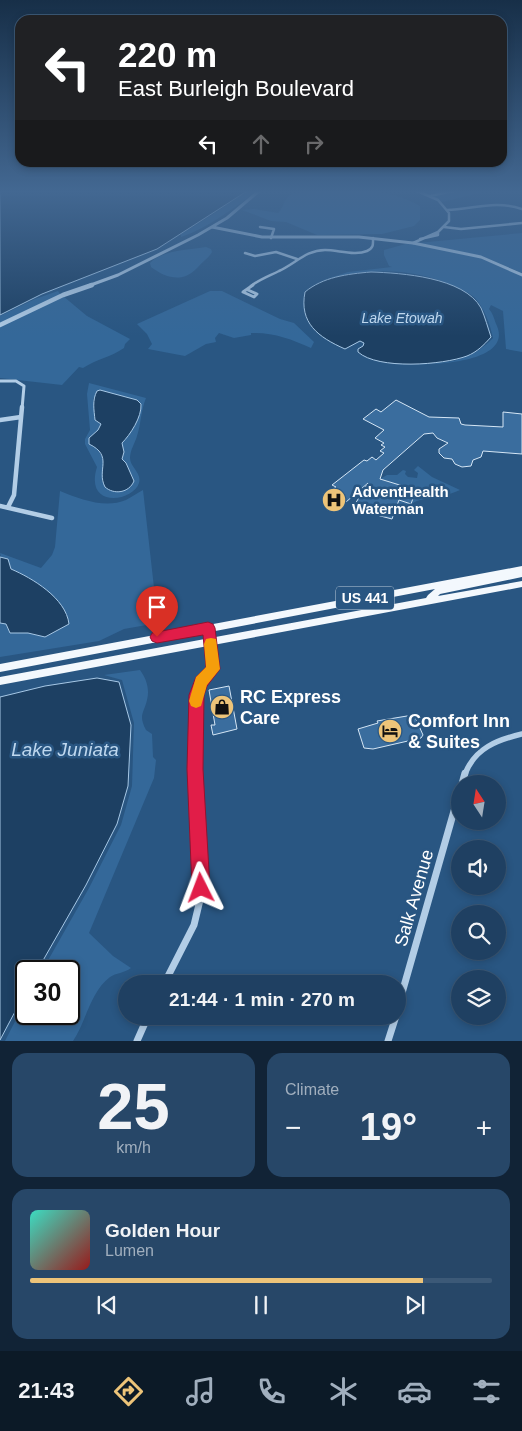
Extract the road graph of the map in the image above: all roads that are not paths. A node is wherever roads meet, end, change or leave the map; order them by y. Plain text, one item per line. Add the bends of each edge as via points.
1 (188, 240) edge
2 (374, 240) edge
3 (386, 240) edge
4 (419, 240) edge
5 (413, 243) junction
6 (245, 253) dead end
7 (297, 259) junction
8 (522, 275) edge
9 (248, 290) dead end
10 (0, 325) edge
11 (0, 380) edge
12 (21, 417) junction
13 (0, 420) edge
14 (0, 506) edge
15 (8, 507) junction
16 (52, 518) dead end
17 (522, 569) edge
18 (522, 574) edge
19 (522, 584) edge
20 (429, 601) junction
21 (208, 628) junction
22 (211, 643) junction
23 (0, 668) edge
24 (0, 682) edge
25 (522, 734) edge
26 (464, 775) edge
27 (451, 822) edge
28 (169, 975) edge
29 (406, 981) edge
30 (144, 1025) edge
31 (393, 1025) edge
32 (137, 1041) edge
33 (388, 1041) edge

1 - 10 street via 118,276 63,295
2 - 7 street via 367,251 318,251
3 - 5 street
4 - 5 street
5 - 8 street via 481,257
6 - 7 street via 255,256 276,252
7 - 9 street via 262,278
11 - 12 street via 23,385
12 - 13 street
12 - 15 street via 14,495
14 - 15 street
15 - 16 street
17 - 21 main road, US 441
18 - 20 main road via 438,591
19 - 20 main road, US 441
20 - 22 main road, US 441
21 - 22 street
21 - 23 main road, US 441
22 - 24 main road, US 441
22 - 28 street via 213,669 201,682 196,695 200,900 194,925
25 - 26 street via 480,750 467,766
27 - 29 street, Salk Avenue
30 - 32 street
31 - 33 street, Salk Avenue

